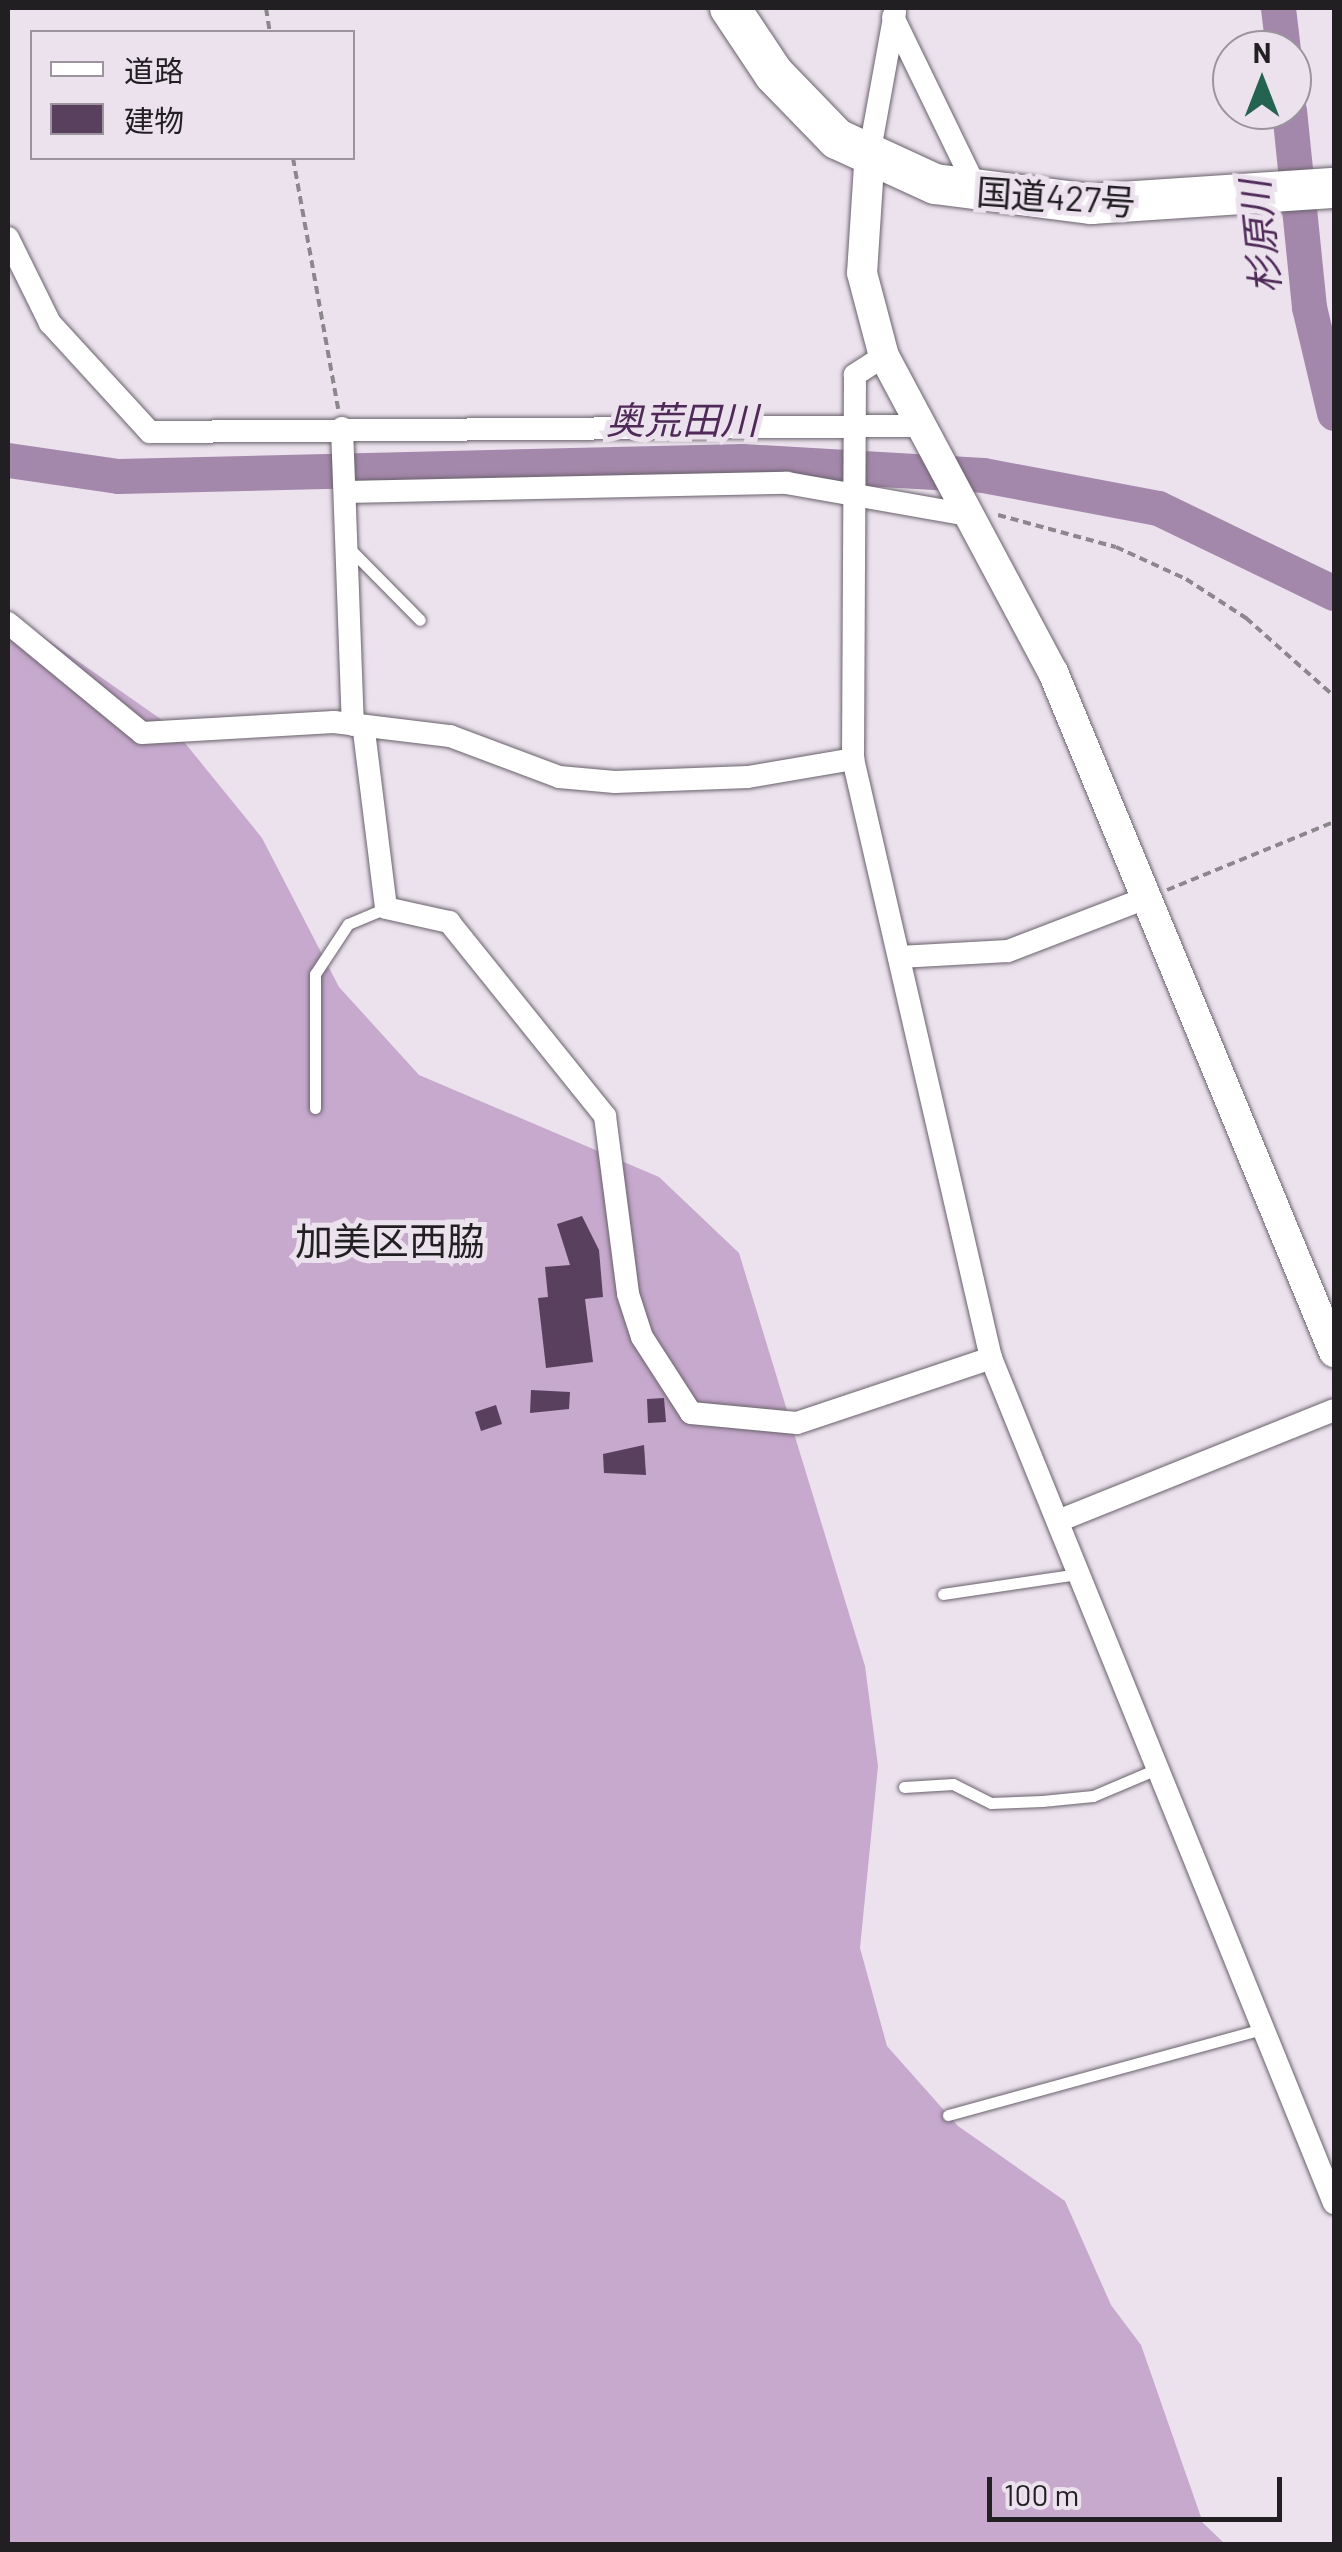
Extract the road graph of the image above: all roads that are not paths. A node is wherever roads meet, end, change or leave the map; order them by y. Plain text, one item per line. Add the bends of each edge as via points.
1 (730, 8) edge
2 (894, 12) edge
3 (870, 150) junction
4 (1334, 188) edge
5 (979, 194) junction
6 (8, 238) edge
7 (884, 356) junction
8 (921, 430) junction
9 (342, 432) junction
10 (853, 433) junction
11 (850, 487) junction
12 (345, 489) junction
13 (965, 509) junction
14 (346, 545) junction
15 (420, 620) dead end
16 (8, 623) edge
17 (358, 728) junction
18 (853, 759) junction
19 (1150, 897) junction
20 (386, 908) junction
21 (900, 957) junction
22 (315, 1108) dead end
23 (1334, 1352) edge
24 (990, 1358) junction
25 (1334, 1410) edge
26 (1058, 1522) junction
27 (1079, 1574) junction
28 (942, 1594) dead end
29 (1159, 1768) junction
30 (904, 1787) dead end
31 (1262, 2029) junction
32 (948, 2115) dead end
33 (1334, 2202) edge

1 - 3 highway, 国道427号 via 808,113 837,139
2 - 3 street
2 - 5 street
3 - 5 highway, 国道427号 via 935,184
3 - 7 street via 862,273
4 - 5 highway, 国道427号 via 1092,204
6 - 9 street via 50,323 150,432
7 - 8 street
7 - 10 street via 855,375
8 - 10 street
8 - 13 street
9 - 10 street
9 - 12 street
10 - 11 street
11 - 12 street
11 - 13 street
11 - 18 street
12 - 14 street
13 - 19 street via 1053,672
14 - 15 lane
14 - 17 street
16 - 17 street via 142,733
17 - 18 street via 450,736 560,777 615,782
17 - 20 street
18 - 21 street
19 - 21 street via 1008,951
19 - 23 street
20 - 22 lane via 348,924 315,974
20 - 24 street via 449,922 605,1116 628,1294 642,1337 690,1413 797,1423
21 - 24 street
24 - 26 street
25 - 26 street
26 - 27 street
27 - 28 lane
27 - 29 street
29 - 30 lane via 1093,1796 1042,1802 991,1803 953,1784
29 - 31 street
31 - 32 lane
31 - 33 street

